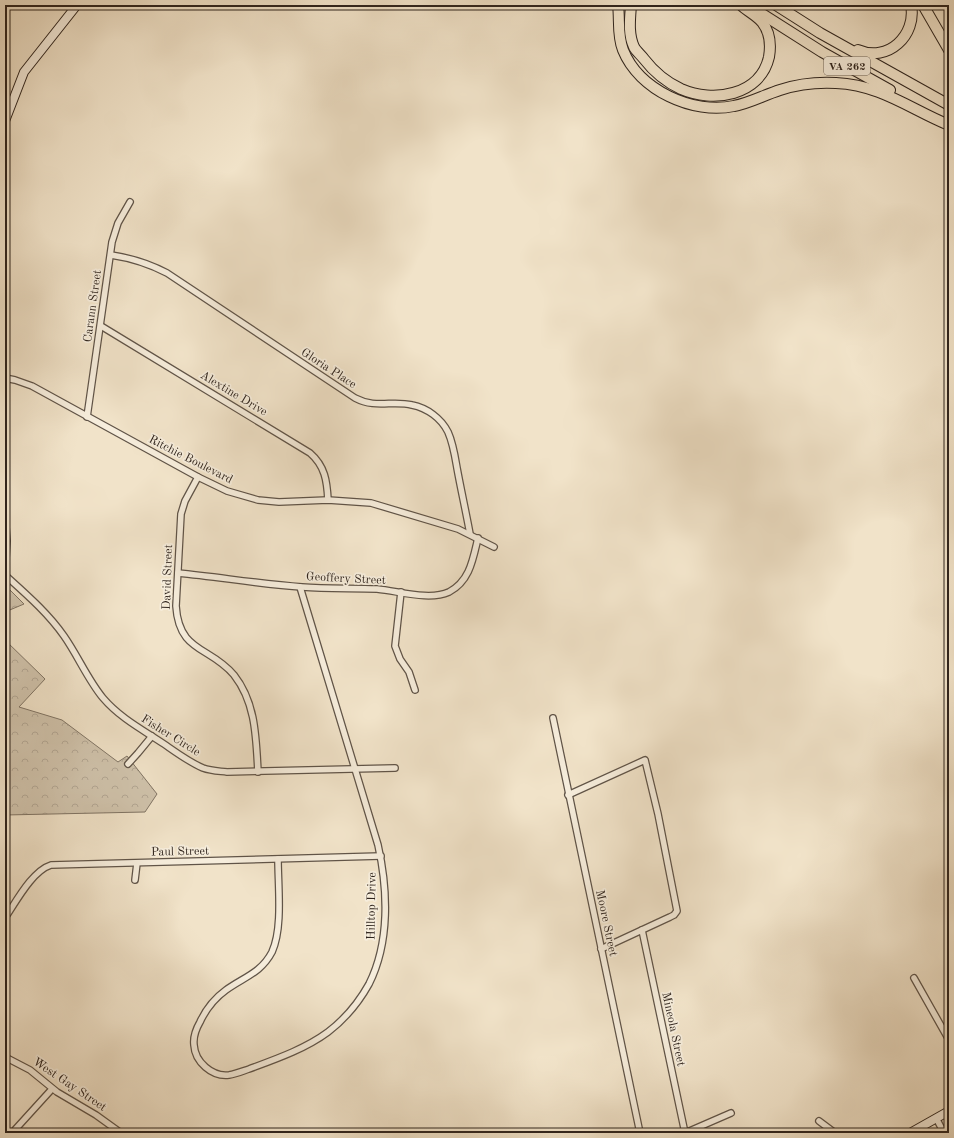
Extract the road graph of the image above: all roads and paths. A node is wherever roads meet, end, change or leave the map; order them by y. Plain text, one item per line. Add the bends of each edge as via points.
1 (77, 5) edge
2 (631, 5) edge
3 (638, 5) edge
4 (741, 5) edge
5 (748, 5) edge
6 (776, 5) edge
7 (911, 5) edge
8 (923, 5) edge
9 (620, 8) edge
10 (787, 12) junction
11 (949, 50) edge
12 (647, 64) junction
13 (949, 105) edge
14 (5, 121) edge
15 (949, 124) edge
16 (130, 202) dead end
17 (111, 255) junction
18 (101, 326) junction
19 (5, 378) edge
20 (87, 416) junction
21 (198, 477) junction
22 (328, 500) junction
23 (5, 514) edge
24 (470, 534) junction
25 (478, 538) junction
26 (494, 547) dead end
27 (178, 573) junction
28 (5, 574) edge
29 (300, 587) junction
30 (401, 592) junction
31 (416, 690) dead end
32 (553, 718) dead end
33 (152, 736) junction
34 (128, 764) dead end
35 (356, 768) junction
36 (395, 768) dead end
37 (258, 772) junction
38 (568, 795) junction
39 (381, 856) junction
40 (278, 859) junction
41 (138, 862) junction
42 (135, 880) dead end
43 (5, 918) edge
44 (642, 930) junction
45 (601, 949) junction
46 (914, 978) dead end
47 (949, 1040) edge
48 (5, 1057) edge
49 (52, 1088) junction
50 (949, 1111) edge
51 (731, 1113) dead end
52 (936, 1118) junction
53 (819, 1121) dead end
54 (12, 1133) edge
55 (121, 1133) edge
56 (640, 1133) edge
57 (685, 1133) edge
58 (835, 1133) edge
59 (910, 1133) edge
60 (944, 1133) edge

1 - 14 main road via 24,72
2 - 12 highway via 630,22 634,48
3 - 12 highway via 635,13 635,35
4 - 12 highway via 761,22 770,41 765,68 750,87 734,94 701,95 672,84 655,73
5 - 15 highway, VA 262 via 822,52
6 - 10 highway, VA 262
7 - 10 highway via 911,21 904,38 894,48 880,53 859,50
8 - 11 highway
9 - 15 highway via 620,40 633,66 654,88 681,102 705,107 727,107 746,103 781,89 816,83 838,83 871,88
10 - 13 highway, VA 262
16 - 17 street, Carann Street via 116,229
17 - 18 street, Carann Street
17 - 24 street, Gloria Place via 148,263 167,273 355,398 374,404 408,404 423,408 434,416 449,434
18 - 20 street, Carann Street
18 - 22 street, Alextine Drive via 310,453 318,460 324,471
19 - 20 street, Ritchie Boulevard via 32,386
20 - 21 street, Ritchie Boulevard
21 - 22 street, Ritchie Boulevard via 227,491 258,500
21 - 27 street, David Street via 181,514
22 - 24 street, Ritchie Boulevard via 371,503
23 - 28 street
24 - 25 street, Ritchie Boulevard
25 - 26 street, Ritchie Boulevard
25 - 30 street, Geoffery Street via 469,573 451,591 437,596
27 - 29 street, Geoffery Street
27 - 37 street, David Street via 176,606 180,626 192,644 228,669 245,693 255,725
28 - 33 street, Fisher Circle via 61,632 104,699 123,717
29 - 30 street, Geoffery Street
29 - 35 street, Hilltop Drive
30 - 31 street via 395,646
32 - 38 street, Moore Street
33 - 34 street
33 - 37 street, Fisher Circle via 204,768 222,772
35 - 36 street, Fisher Circle
35 - 37 street, Fisher Circle
35 - 39 street, Hilltop Drive
38 - 44 street via 646,760 677,908 674,915
38 - 45 street, Moore Street
39 - 40 street, Paul Street
39 - 40 street, Hilltop Drive via 385,901 382,943 373,974 356,1004 335,1026 312,1042 238,1073 218,1074 205,1067 197,1057 194,1042 197,1029 214,1001 257,970 273,948 278,931
40 - 41 street, Paul Street
41 - 42 street
41 - 43 street, Paul Street via 57,864 46,867 33,878
44 - 45 street
44 - 57 street, Mineola Street
45 - 56 street, Moore Street
46 - 47 street
48 - 49 street, West Gay Street via 30,1070
49 - 54 street
49 - 55 street, West Gay Street
50 - 52 main road
51 - 57 street
52 - 59 main road
52 - 60 street
53 - 58 street

